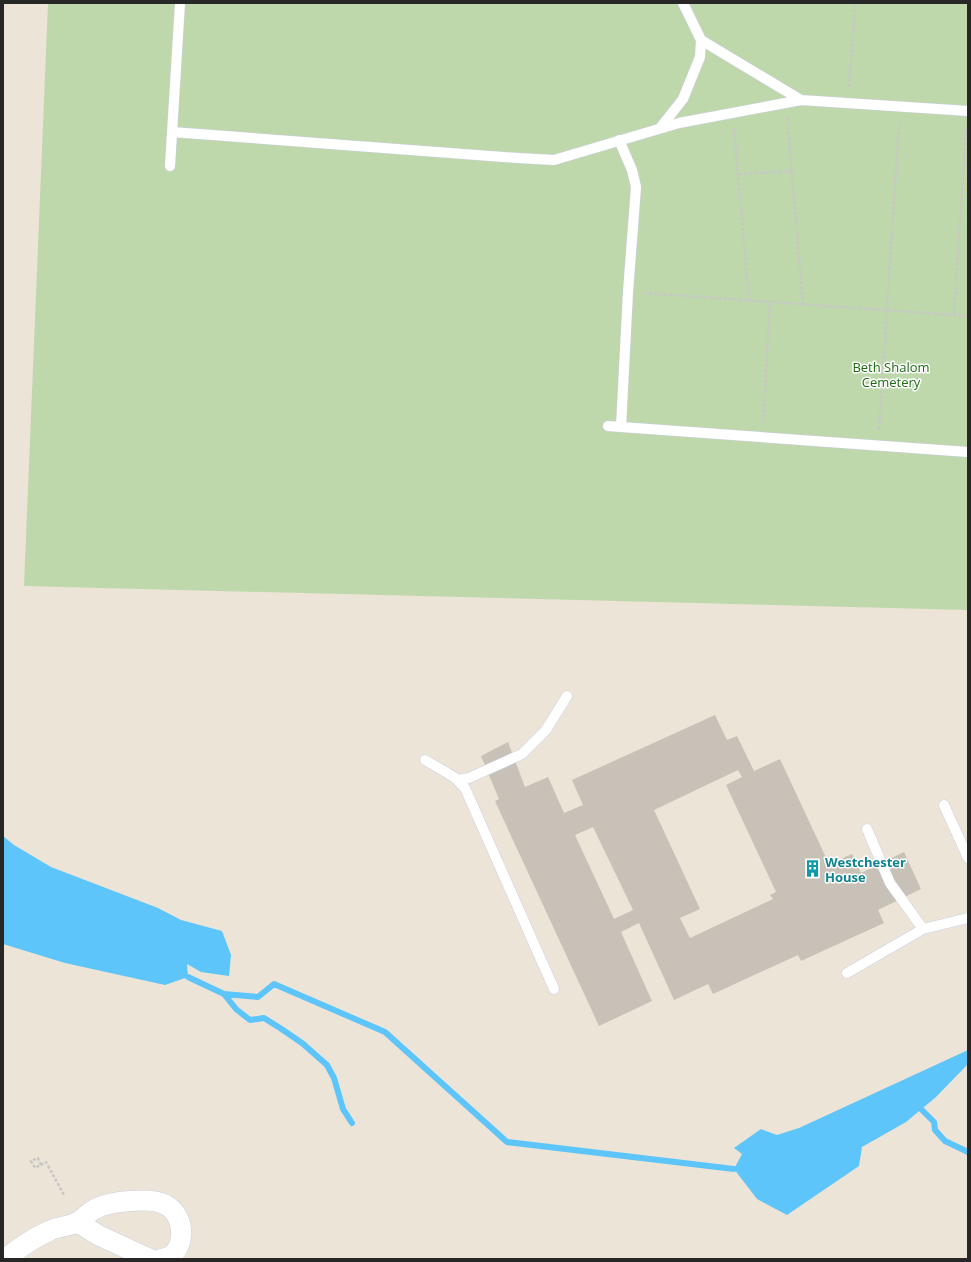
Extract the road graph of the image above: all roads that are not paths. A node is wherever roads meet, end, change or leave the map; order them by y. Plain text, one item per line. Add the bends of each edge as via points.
1 (180, 3) edge
2 (683, 3) edge
3 (701, 40) junction
4 (801, 100) junction
5 (968, 111) edge
6 (660, 128) junction
7 (172, 132) junction
8 (619, 140) junction
9 (170, 166) dead end
10 (608, 426) dead end
11 (621, 427) junction
12 (968, 452) edge
13 (567, 696) dead end
14 (424, 760) dead end
15 (457, 780) junction
16 (944, 805) dead end
17 (867, 829) dead end
18 (968, 858) edge
19 (968, 918) edge
20 (923, 929) junction
21 (847, 973) dead end
22 (554, 989) dead end
23 (77, 1222) junction
24 (5, 1259) edge
25 (150, 1259) edge
26 (161, 1259) edge

1 - 7 lane
2 - 3 lane
3 - 4 lane
3 - 6 lane via 700,57 683,99
4 - 5 lane
4 - 6 lane
6 - 8 lane
7 - 8 lane via 554,160
7 - 9 lane
8 - 11 lane via 632,170 636,187
10 - 11 lane
11 - 12 lane
13 - 15 lane via 546,730 522,754 469,778
14 - 15 lane
15 - 22 lane via 465,788
16 - 18 lane
17 - 20 lane via 890,883
19 - 20 lane
20 - 21 lane
23 - 24 street via 50,1230 24,1244
23 - 25 street via 98,1236
23 - 26 street via 95,1208 115,1202 151,1201 167,1205 180,1220 182,1238 174,1252

